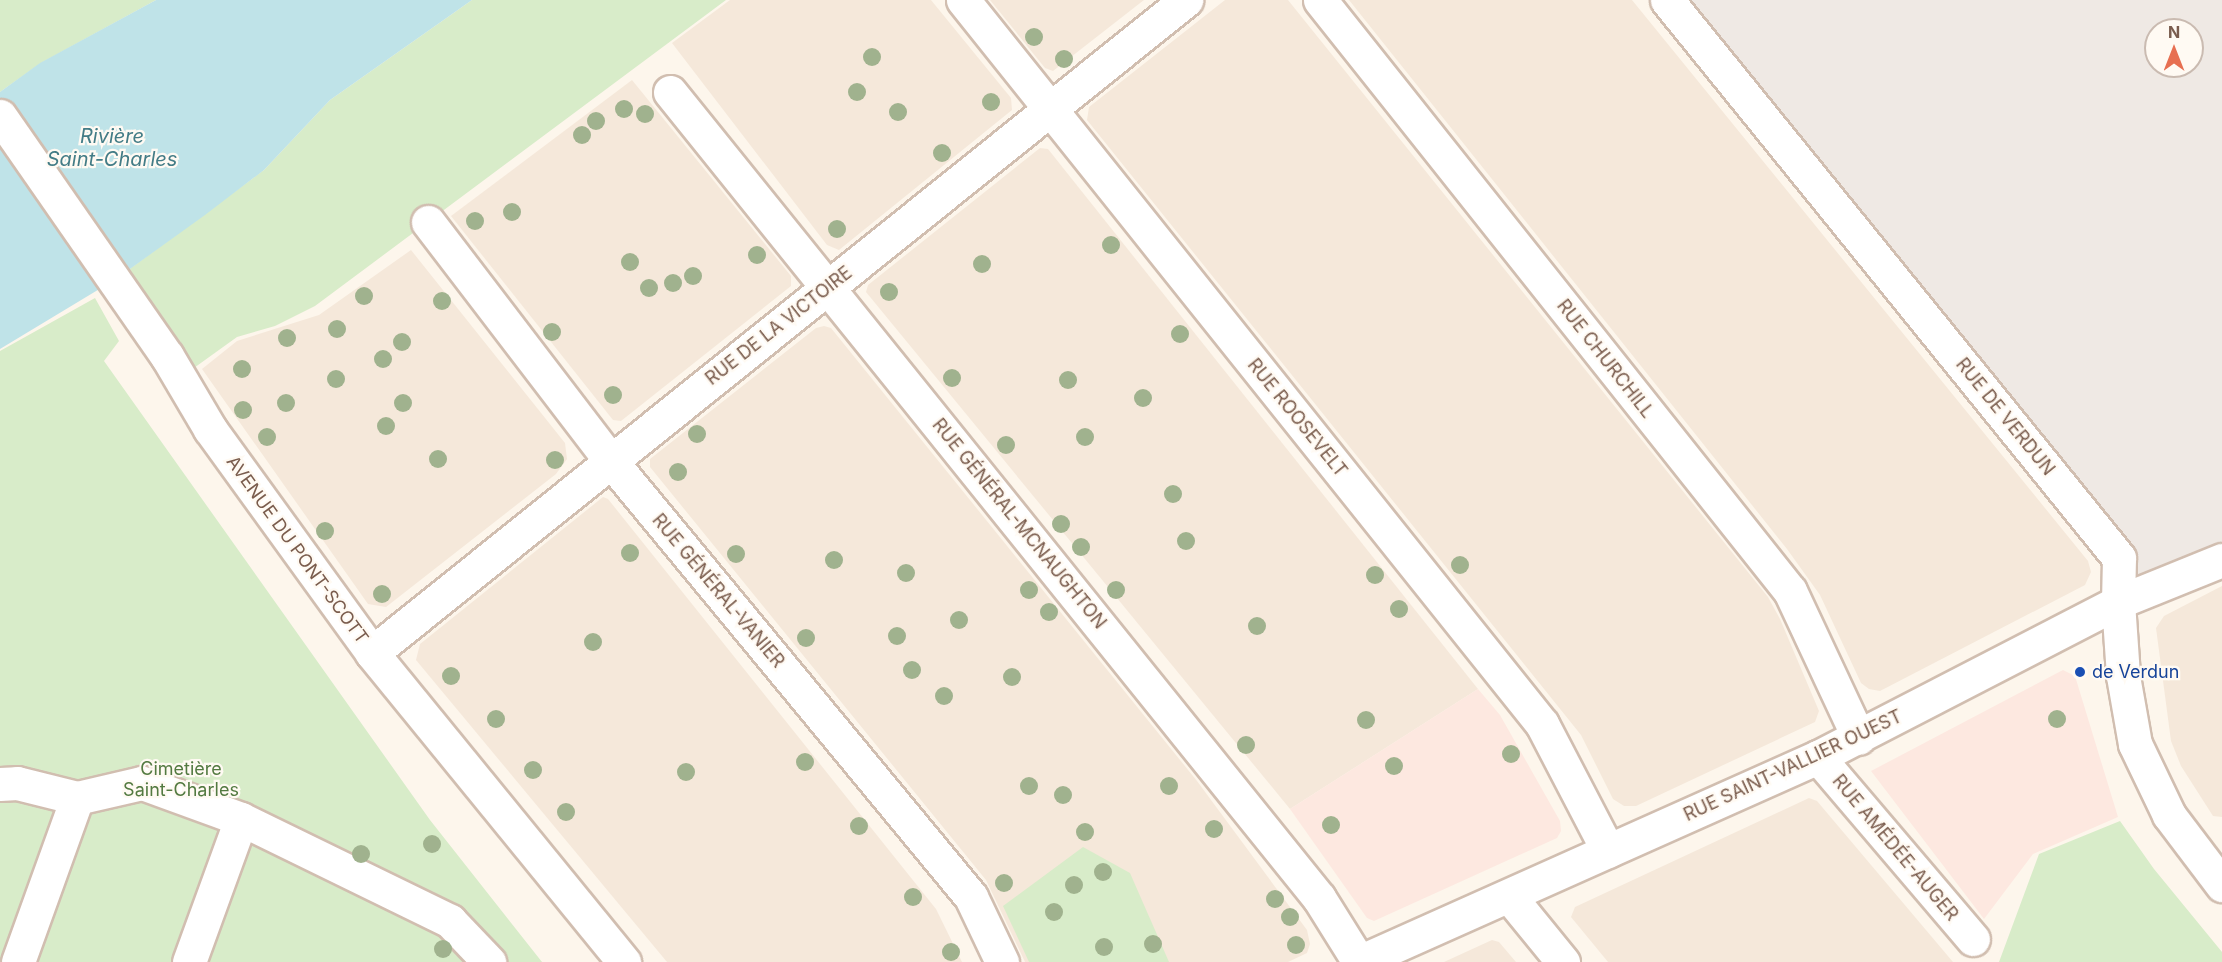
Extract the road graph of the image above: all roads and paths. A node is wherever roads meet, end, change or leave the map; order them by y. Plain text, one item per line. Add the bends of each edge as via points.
1 (963, 0) edge
2 (1186, 0) edge
3 (1320, 0) edge
4 (1667, 0) edge
5 (670, 92) dead end
6 (1049, 109) junction
7 (0, 116) edge
8 (428, 222) dead end
9 (829, 286) junction
10 (610, 460) junction
11 (2222, 560) edge
12 (2118, 602) junction
13 (372, 653) junction
14 (1859, 738) junction
15 (1818, 757) junction
16 (0, 784) edge
17 (77, 798) junction
18 (241, 819) junction
19 (1608, 851) junction
20 (2216, 865) edge
21 (1509, 897) junction
22 (1973, 939) dead end
23 (18, 962) edge
24 (189, 962) edge
25 (489, 962) edge
26 (624, 962) edge
27 (1002, 962) edge
28 (1359, 962) edge
29 (1563, 962) edge

1 - 6 street, RUE ROOSEVELT
2 - 6 street, RUE DE LA VICTOIRE
3 - 14 street, RUE CHURCHILL via 1790,591
4 - 12 street, RUE DE VERDUN via 2119,558
5 - 9 street, RUE GÉNÉRAL-MCNAUGHTON
6 - 9 street, RUE DE LA VICTOIRE
6 - 19 street, RUE ROOSEVELT via 1542,724
7 - 13 street, AVENUE DU PONT-SCOTT via 116,279 210,429
8 - 10 street, RUE GÉNÉRAL-VANIER
9 - 10 street, RUE DE LA VICTOIRE
9 - 28 street, RUE GÉNÉRAL-MCNAUGHTON via 1319,898
10 - 13 street, RUE DE LA VICTOIRE
10 - 27 street, RUE GÉNÉRAL-VANIER via 971,897
11 - 12 street, RUE SAINT-VALLIER OUEST
12 - 14 street, RUE SAINT-VALLIER OUEST
12 - 20 street, RUE DE VERDUN via 2123,676 2135,744 2169,815
13 - 26 street, AVENUE DU PONT-SCOTT
14 - 15 street, RUE SAINT-VALLIER OUEST
15 - 19 street, RUE SAINT-VALLIER OUEST
15 - 22 street, RUE AMÉDÉE-AUGER
16 - 17 street via 17,783
17 - 18 street via 142,783
17 - 23 street
18 - 24 street
18 - 25 street via 450,921
19 - 21 street, RUE SAINT-VALLIER OUEST
21 - 28 street, RUE SAINT-VALLIER OUEST
21 - 29 street

